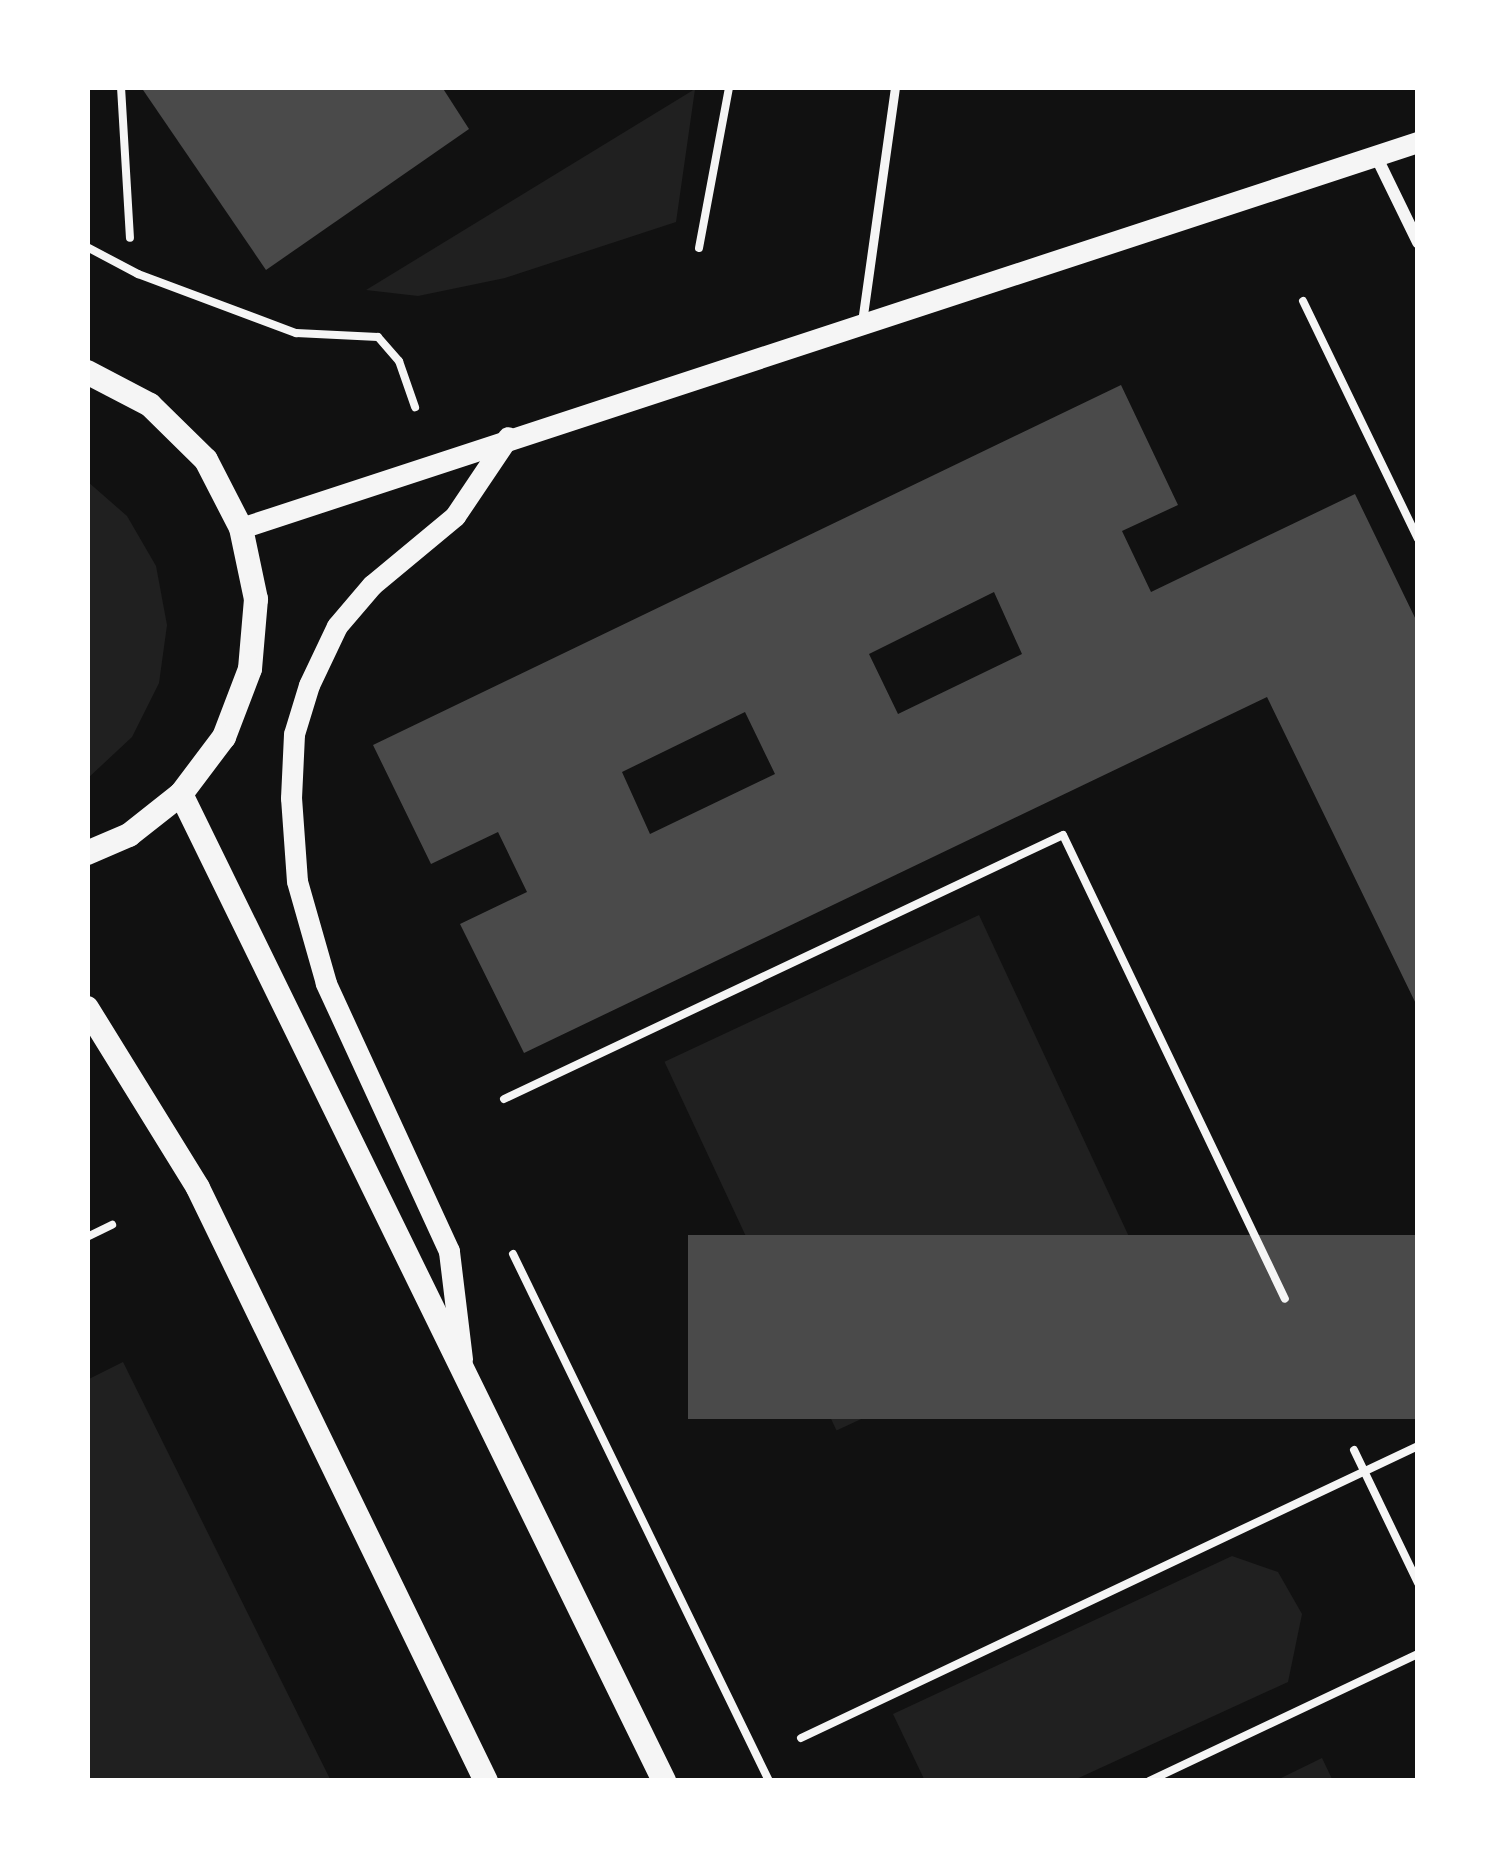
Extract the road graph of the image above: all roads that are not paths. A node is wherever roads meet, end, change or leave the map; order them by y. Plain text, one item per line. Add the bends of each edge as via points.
1 (896, 87) edge
2 (1418, 142) edge
3 (1376, 156) junction
4 (1418, 242) edge
5 (862, 322) junction
6 (87, 372) edge
7 (508, 437) junction
8 (241, 528) junction
9 (181, 794) junction
10 (87, 853) edge
11 (87, 1008) edge
12 (464, 1377) junction
13 (486, 1781) edge
14 (664, 1781) edge

1 - 5 lane
2 - 3 street
3 - 4 street
3 - 5 street
5 - 7 street
6 - 8 main road via 150,405 206,460
7 - 8 street
7 - 12 street via 454,516 337,626 294,734 291,798 297,881 326,982 449,1251
8 - 9 main road via 256,598 250,669 224,737
9 - 10 main road via 129,835
9 - 12 main road
11 - 13 main road via 198,1188
12 - 14 main road

